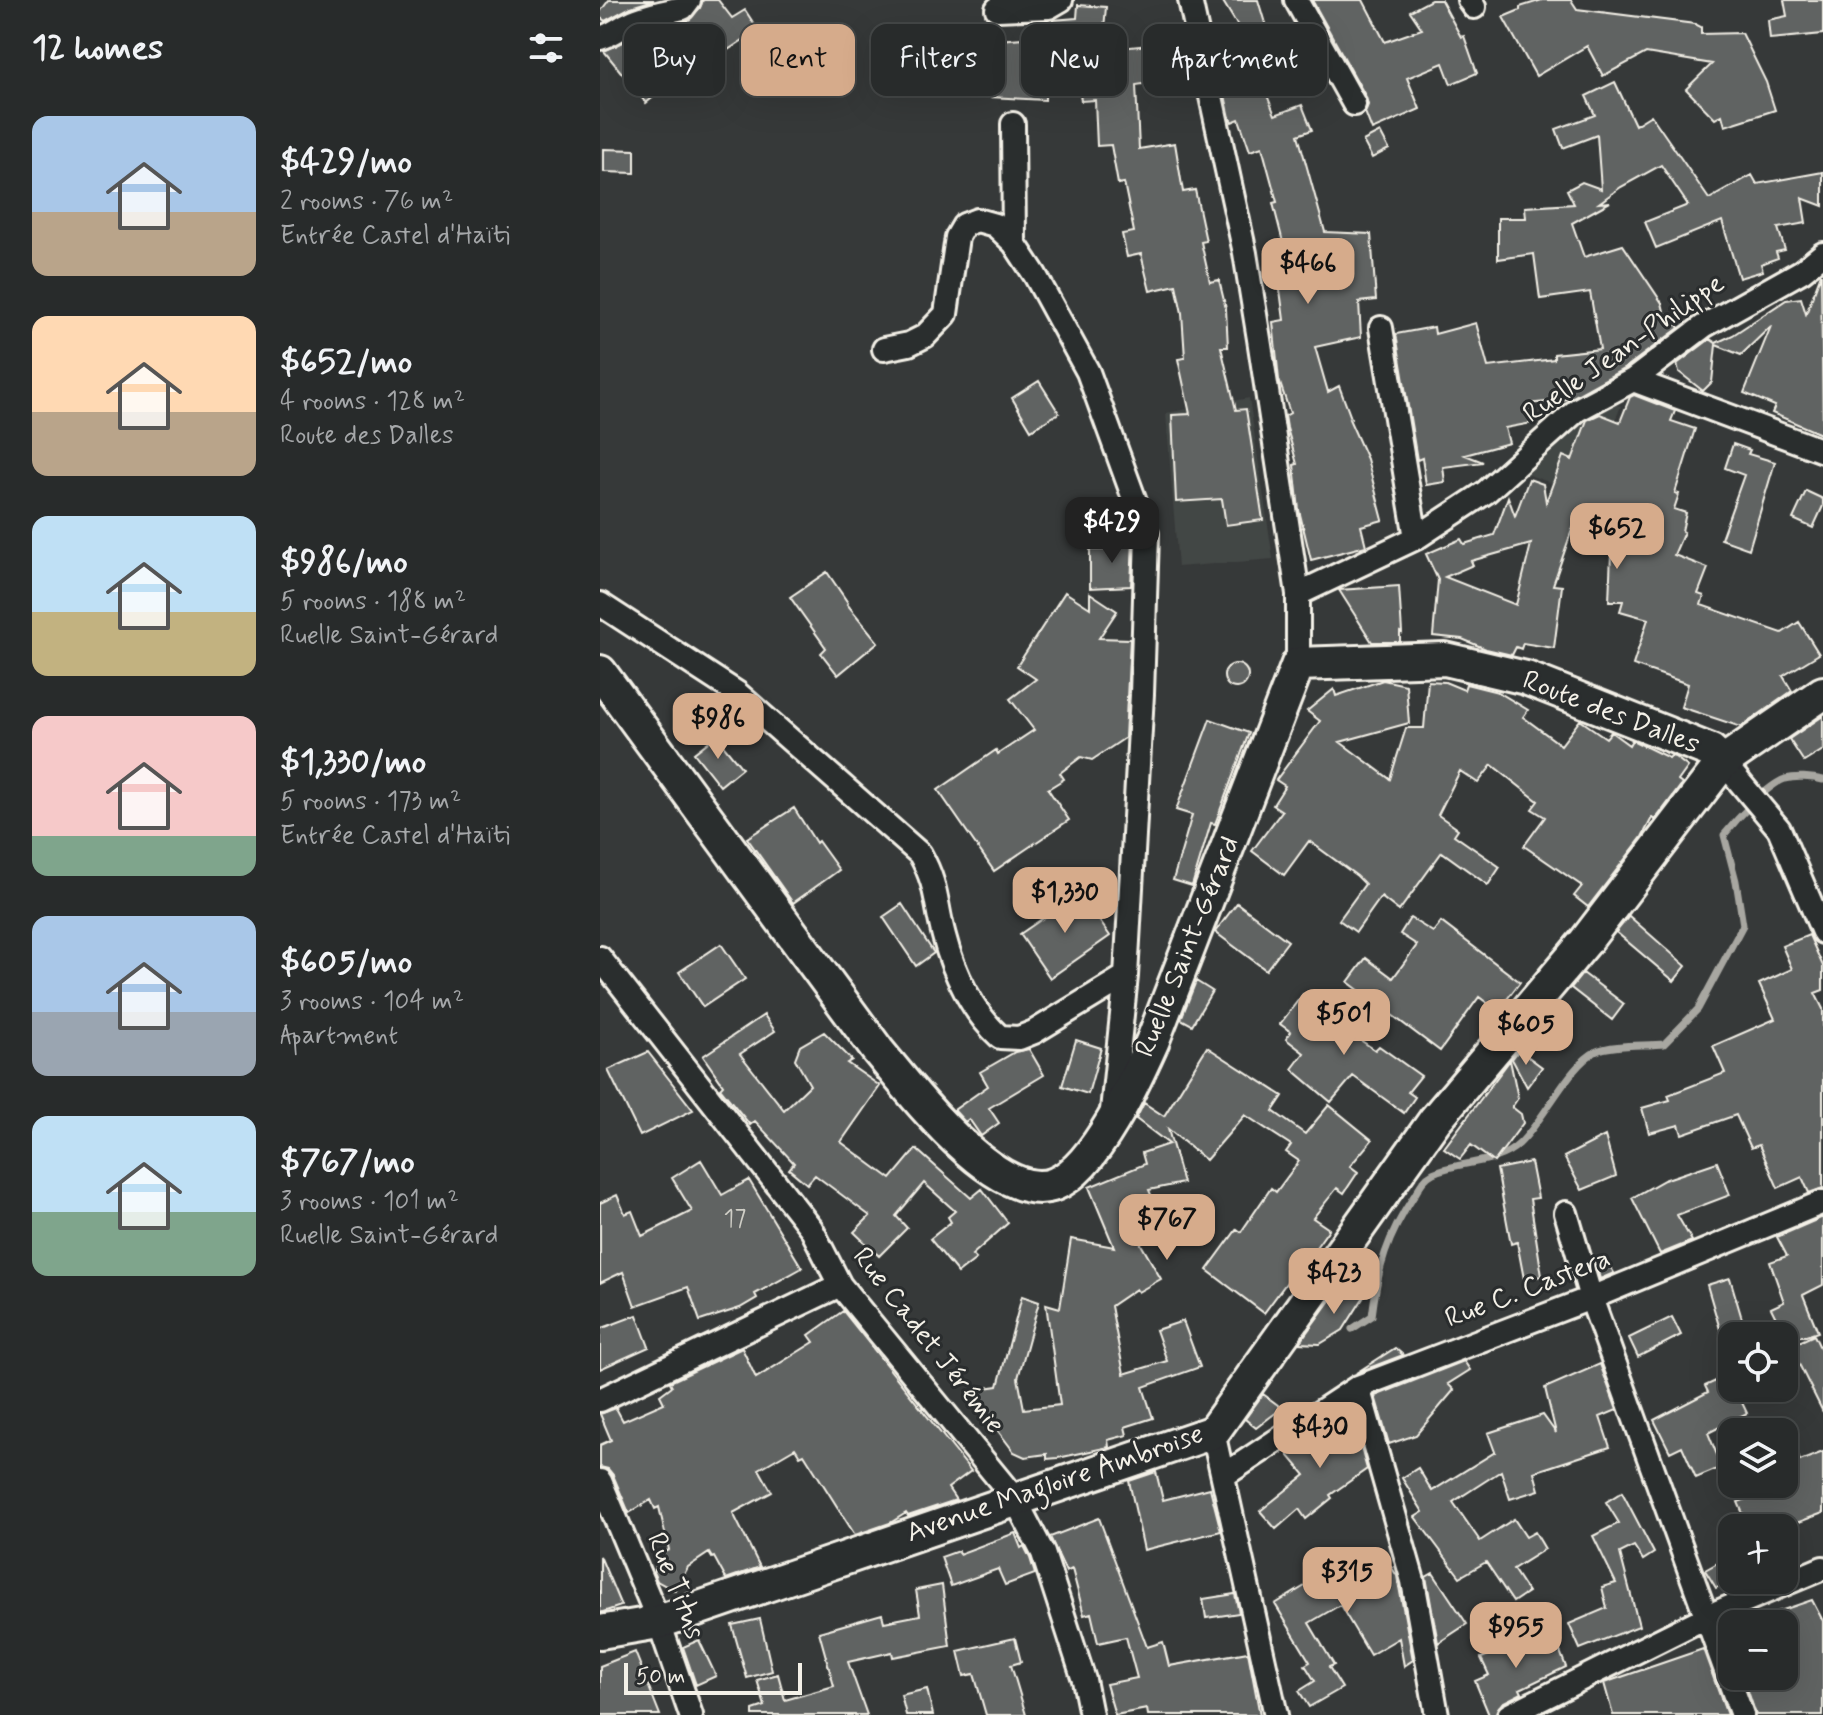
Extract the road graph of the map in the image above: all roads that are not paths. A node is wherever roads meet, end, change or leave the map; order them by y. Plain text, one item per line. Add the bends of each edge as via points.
1 (689, 0) edge
2 (1061, 0) edge
3 (1190, 0) edge
4 (1296, 0) edge
5 (997, 9) dead end
6 (600, 38) edge
7 (1354, 104) dead end
8 (1013, 124) dead end
9 (1014, 243) junction
10 (1823, 254) edge
11 (1381, 328) dead end
12 (884, 349) dead end
13 (1633, 380) junction
14 (1823, 451) edge
15 (1416, 538) junction
16 (1298, 594) junction
17 (600, 604) edge
18 (1298, 664) junction
19 (600, 672) edge
20 (1823, 693) edge
21 (1723, 762) junction
22 (1823, 932) edge
23 (600, 958) edge
24 (1126, 976) junction
25 (1110, 1125) junction
26 (1823, 1202) edge
27 (1566, 1213) dead end
28 (840, 1285) junction
29 (1591, 1298) junction
30 (1358, 1387) junction
31 (600, 1400) edge
32 (1213, 1432) junction
33 (1223, 1476) junction
34 (600, 1481) edge
35 (1015, 1499) junction
36 (1823, 1568) edge
37 (1706, 1617) junction
38 (659, 1622) junction
39 (600, 1632) edge
40 (691, 1715) edge
41 (1091, 1715) edge
42 (1276, 1715) edge
43 (1437, 1715) edge
44 (1509, 1715) edge
45 (1742, 1715) edge

1 - 6 street via 683,8
2 - 5 street via 1049,7
3 - 16 street, Ruelle Saint-Gérard via 1245,253
4 - 7 street
8 - 9 street
9 - 12 street via 995,225 977,220 964,225 957,237 946,314 925,336
9 - 24 street via 1088,372 1147,534
10 - 13 street, Ruelle Jean-Philippe via 1704,326
11 - 15 street
13 - 14 street
13 - 15 street, Ruelle Jean-Philippe via 1577,410 1486,492
15 - 16 street, Ruelle Jean-Philippe
16 - 18 street, Ruelle Saint-Gérard
17 - 24 street via 737,693 920,854 932,875 949,957 983,1022 1000,1037 1034,1032
18 - 21 street, Route des Dalles via 1445,659 1526,678 1711,751
18 - 25 street, Ruelle Saint-Gérard via 1153,1040
19 - 25 street, Ruelle Saint-Gérard via 871,1041 928,1110 980,1159 1028,1187 1055,1184 1081,1164
20 - 21 street, Avenue Magloire Ambroise
21 - 22 street, Route des Dalles via 1779,829
21 - 32 street, Avenue Magloire Ambroise via 1585,942 1435,1120
23 - 28 street, Rue Cadet Jérémie via 811,1228
24 - 25 street
26 - 29 street, Rue C. Castera
27 - 29 street
28 - 31 street
28 - 35 street, Rue Cadet Jérémie
29 - 30 street, Rue C. Castera
29 - 37 street
30 - 33 street, Rue C. Castera
30 - 43 street via 1413,1581
32 - 33 street
32 - 35 street, Avenue Magloire Ambroise
33 - 42 street
34 - 38 street, Rue Titus
35 - 38 street, Avenue Magloire Ambroise
35 - 41 street, Rue Cadet Jérémie via 1043,1553
36 - 37 street
37 - 44 street
37 - 45 street
38 - 39 street, Avenue Magloire Ambroise
38 - 40 street, Rue Titus

